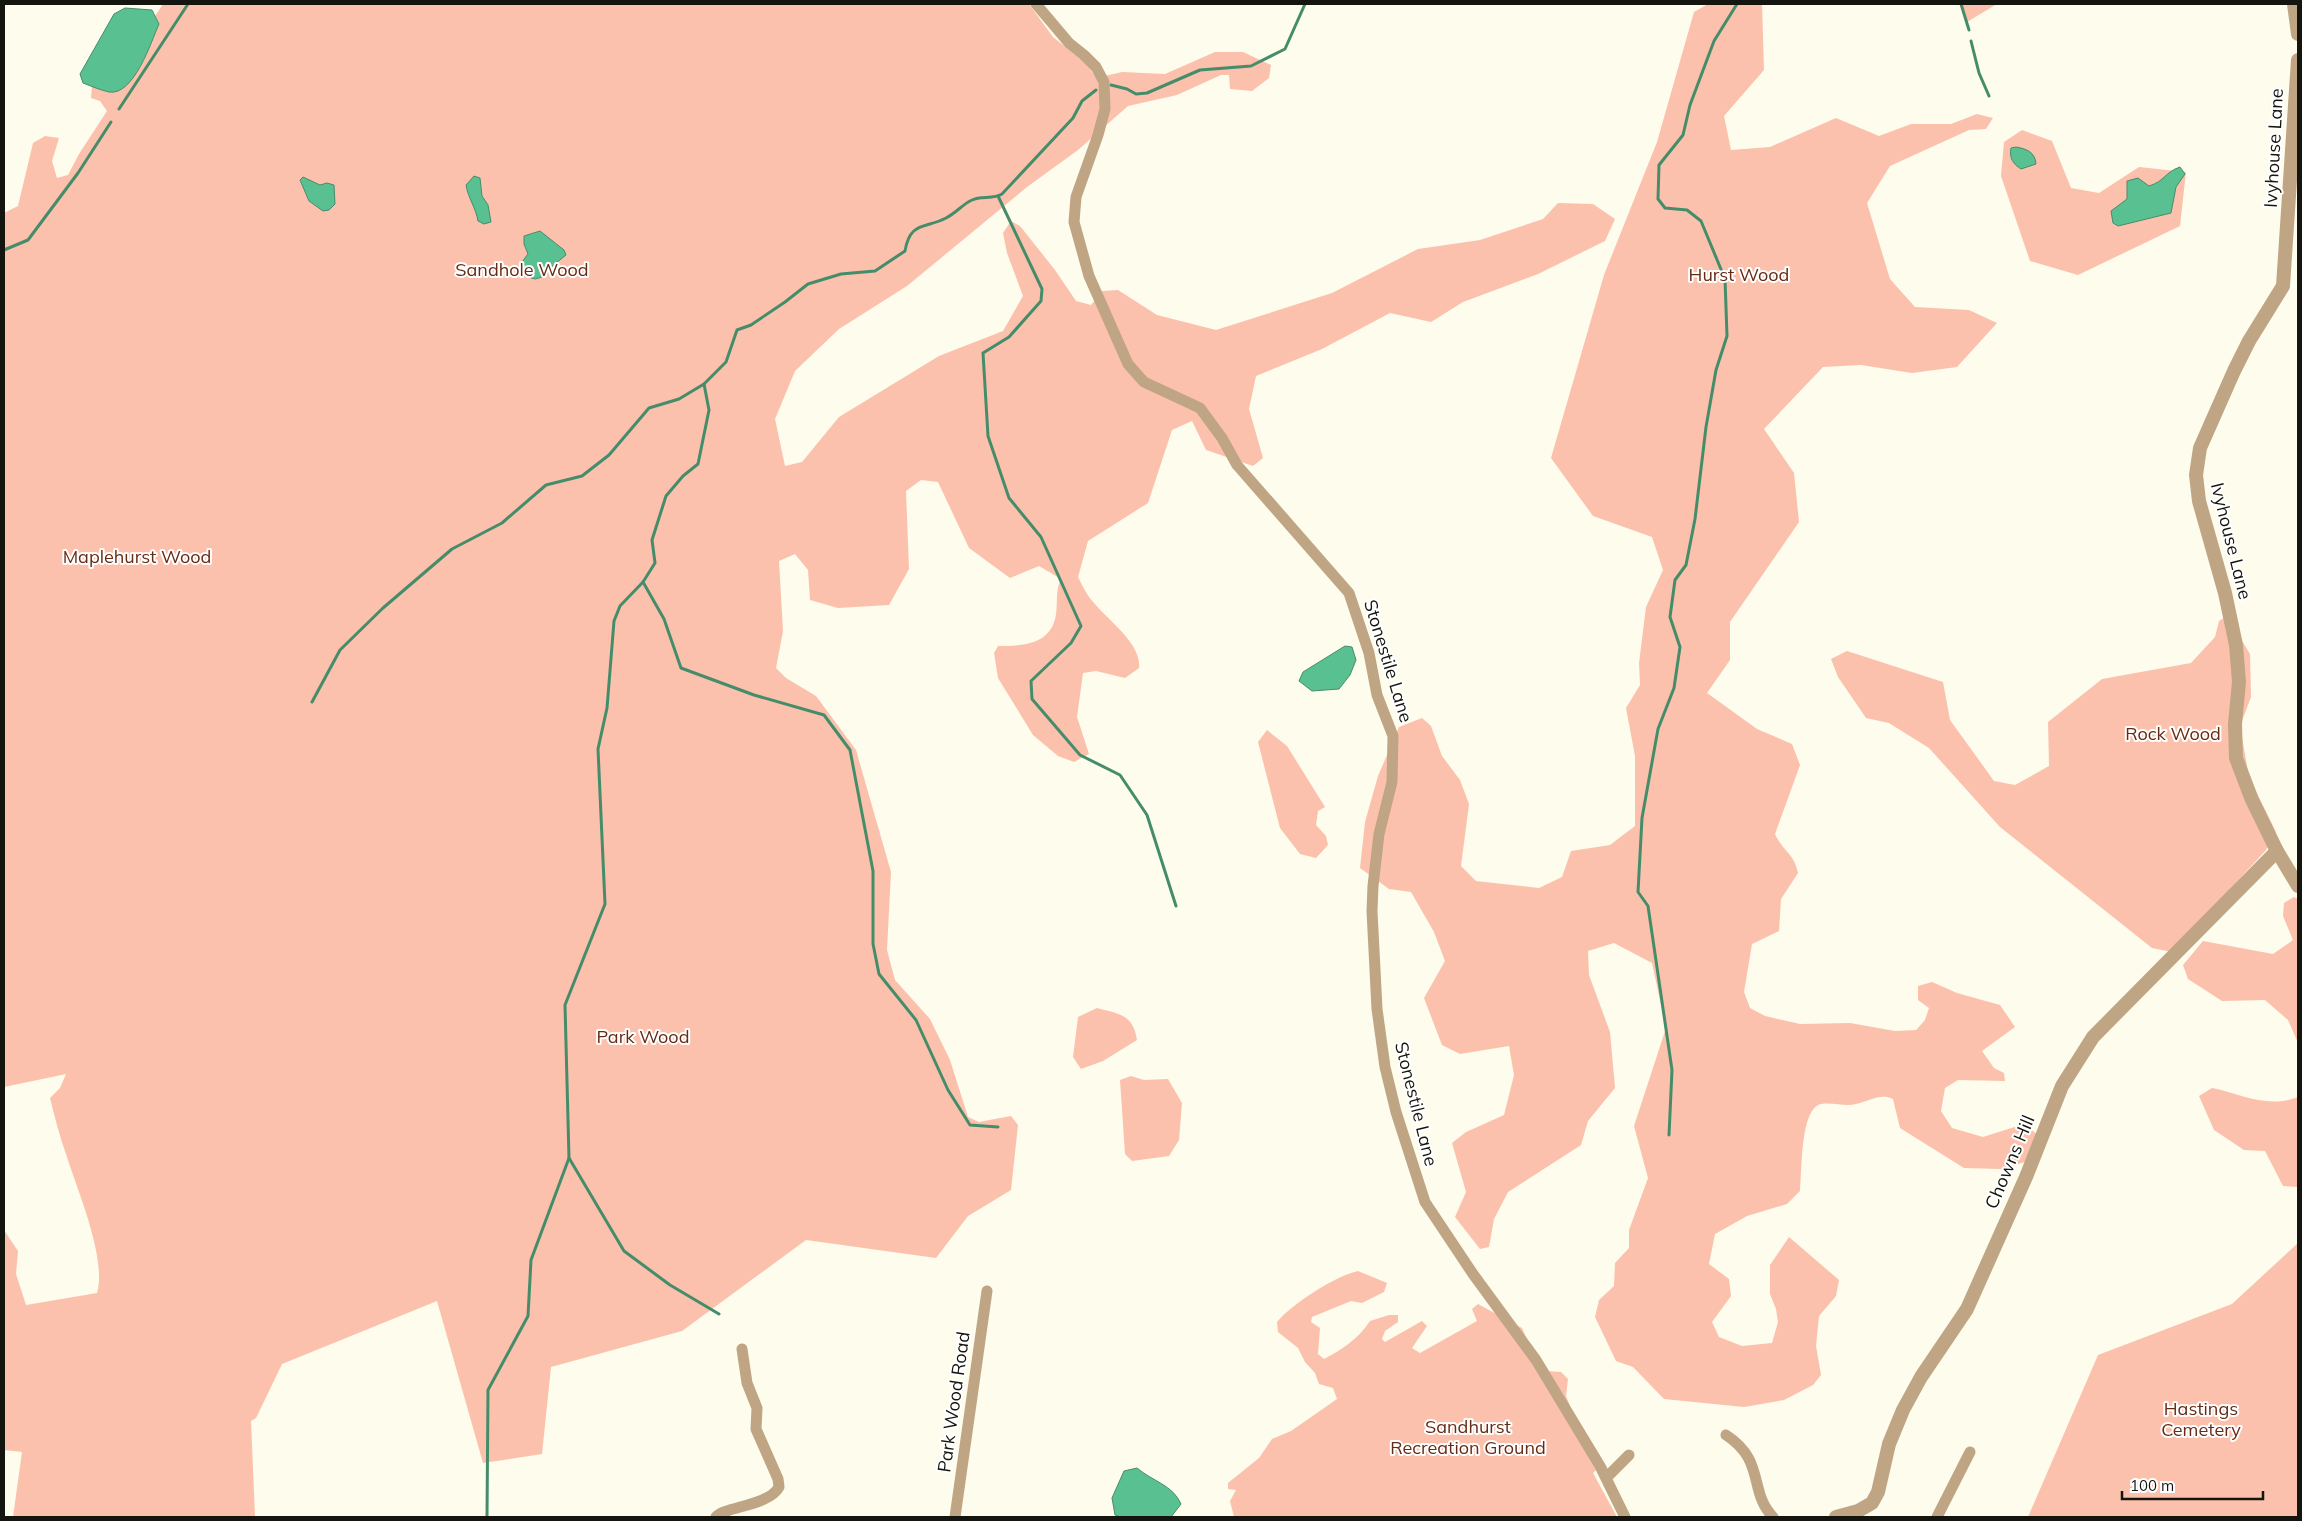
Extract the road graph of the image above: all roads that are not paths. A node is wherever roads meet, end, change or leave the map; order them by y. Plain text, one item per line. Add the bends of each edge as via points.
1 (1036, 4) edge
2 (2294, 4) edge
3 (2298, 34) edge
4 (2298, 60) edge
5 (2277, 851) junction
6 (2298, 886) edge
7 (987, 1291) dead end
8 (742, 1349) dead end
9 (1726, 1435) dead end
10 (1970, 1452) dead end
11 (1629, 1455) dead end
12 (1606, 1477) junction
13 (716, 1517) edge
14 (956, 1517) edge
15 (1625, 1517) edge
16 (1773, 1517) edge
17 (1836, 1517) edge
18 (1937, 1517) edge

1 - 12 street, Stonestile Lane via 1069,43 1096,68 1104,82 1105,109 1076,197 1074,222 1089,276 1128,364 1144,382 1200,408 1237,465 1348,592 1368,653 1377,695 1393,736 1392,782 1379,834 1372,911 1377,1009 1385,1067 1396,1112 1418,1184 1430,1210 1536,1360
2 - 3 street
4 - 5 street, Ivyhouse Lane via 2283,286 2234,371 2200,448 2196,474 2199,501 2236,645 2240,682 2235,724 2236,758
5 - 6 street, Ivyhouse Lane
5 - 17 street, Chowns Hill via 2093,1037 2062,1086 2026,1177 1967,1309 1921,1376 1903,1410 1889,1444 1878,1492 1872,1503
7 - 14 street, Park Wood Road
8 - 13 street via 746,1383 757,1408 756,1430 779,1487 773,1494
9 - 16 street via 1744,1450 1755,1472 1762,1501
10 - 18 street
11 - 12 street
12 - 15 street, Stonestile Lane

